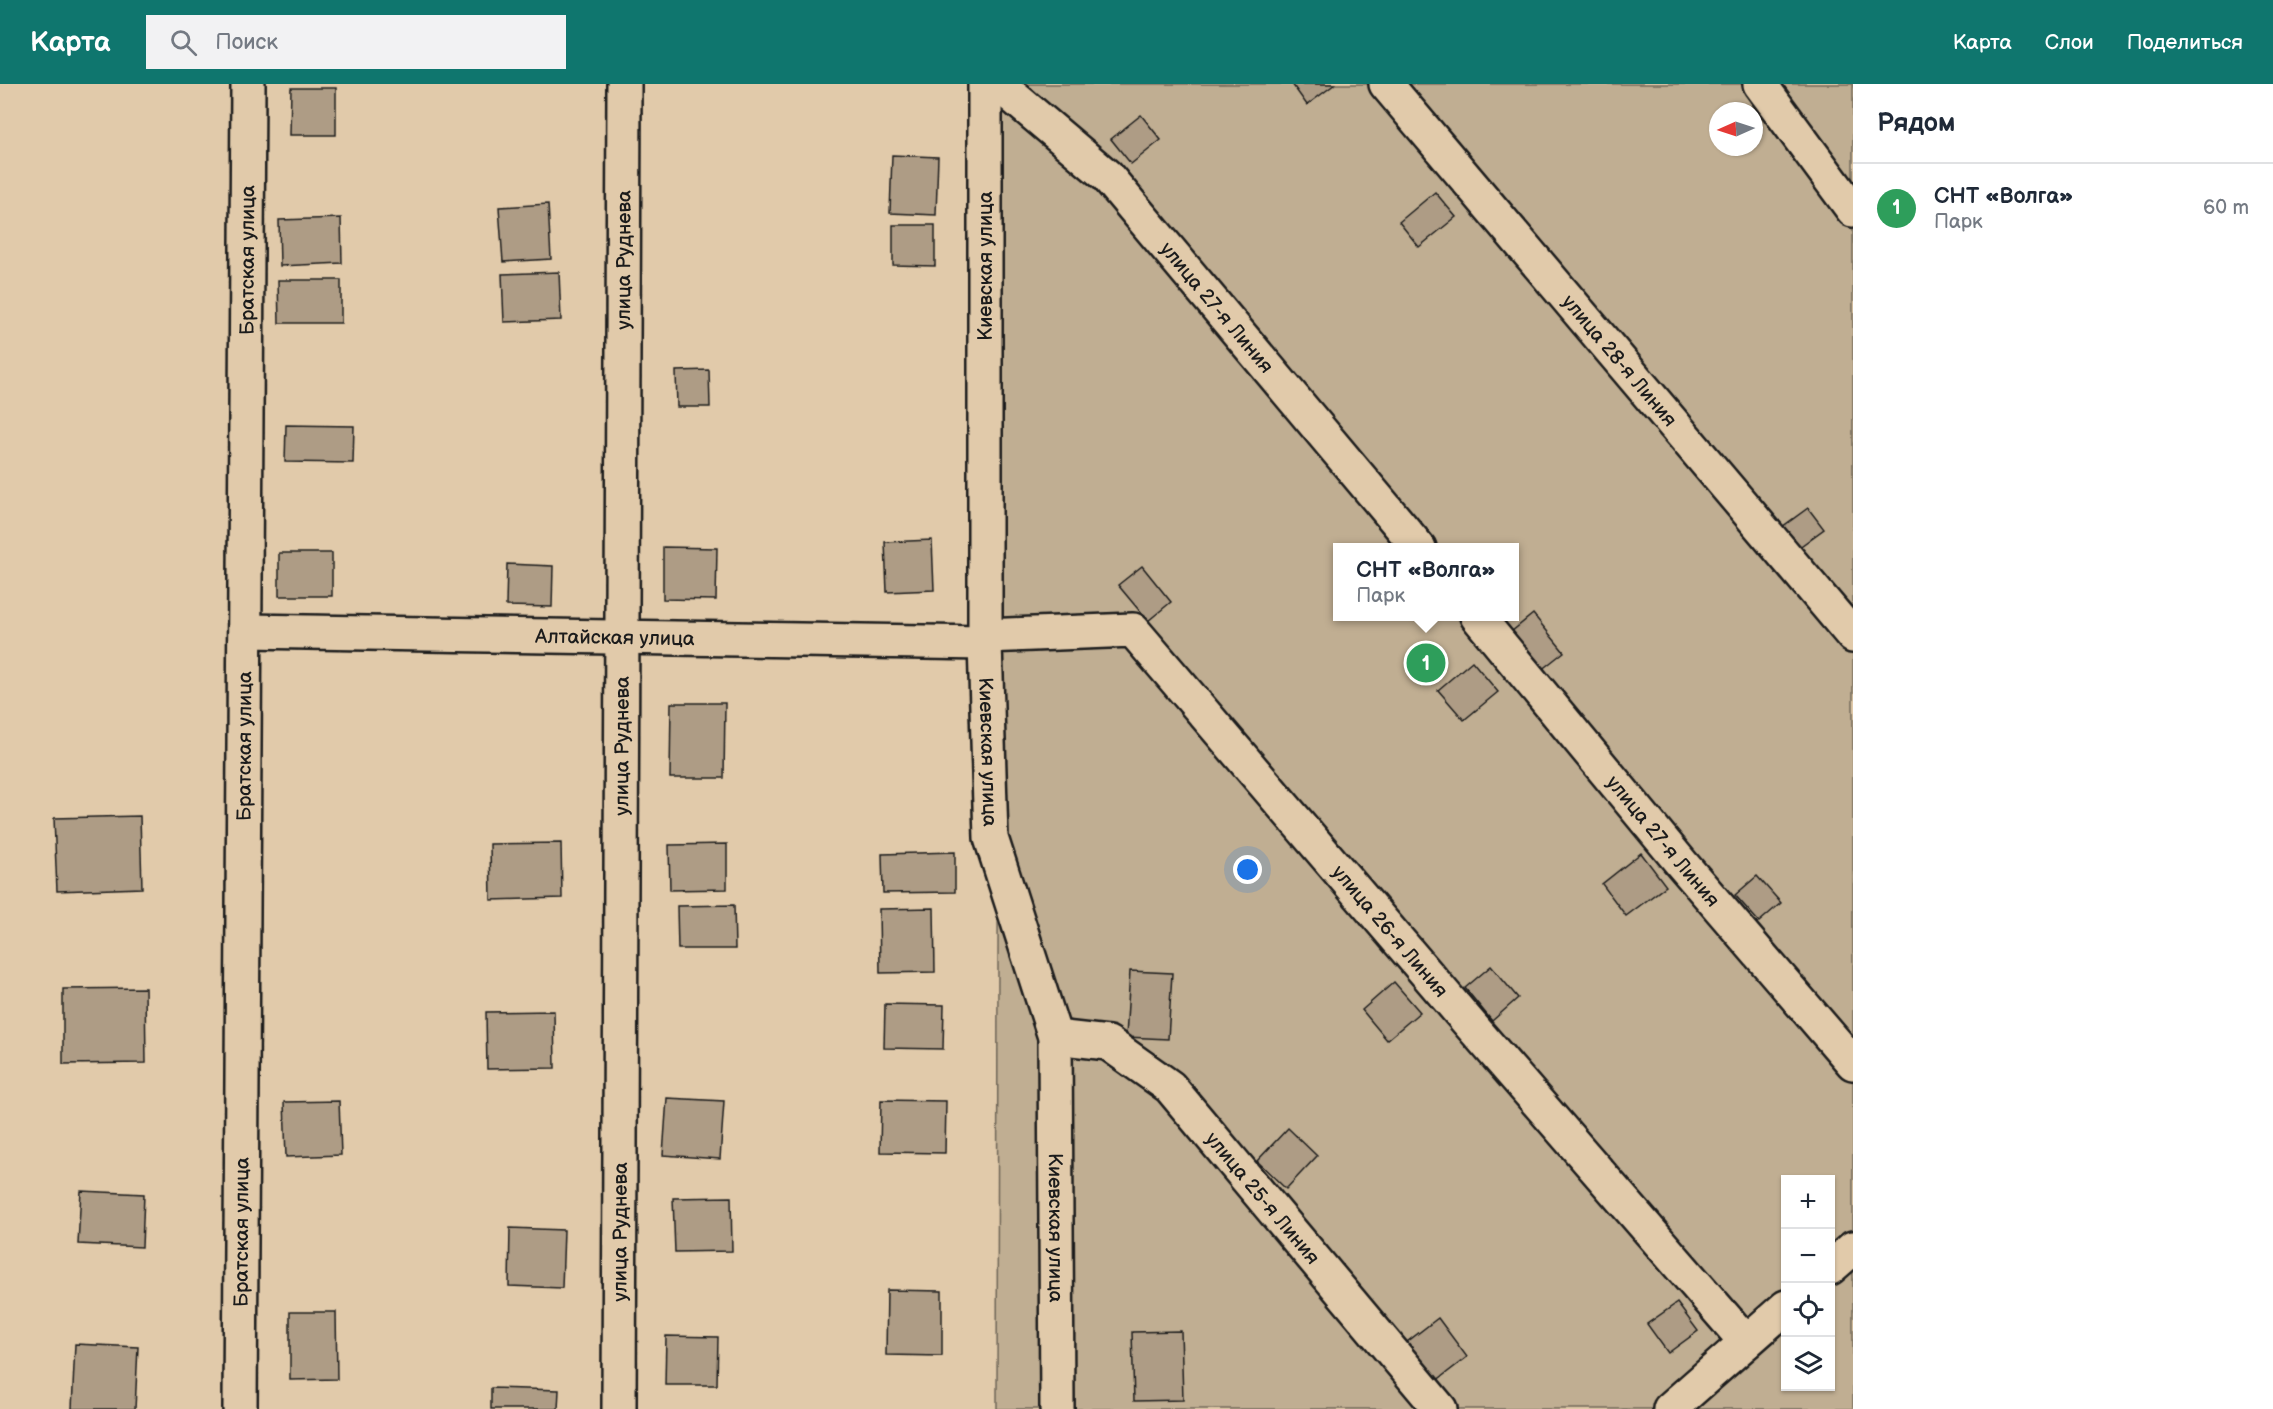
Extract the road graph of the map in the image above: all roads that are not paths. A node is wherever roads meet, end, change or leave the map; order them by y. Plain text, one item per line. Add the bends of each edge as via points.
1 (248, 84) edge
2 (624, 84) edge
3 (985, 84) edge
4 (998, 84) edge
5 (1386, 84) edge
6 (1760, 84) edge
7 (1853, 210) edge
8 (1415, 543) edge
9 (1481, 621) edge
10 (246, 631) junction
11 (1853, 636) edge
12 (620, 638) junction
13 (985, 640) junction
14 (1055, 1037) junction
15 (1853, 1063) edge
16 (1853, 1248) edge
17 (1835, 1264) edge
18 (1781, 1311) edge
19 (1746, 1342) junction
20 (240, 1409) edge
21 (619, 1409) edge
22 (1056, 1409) edge
23 (1440, 1409) edge
24 (1670, 1409) edge

1 - 10 street, Братская улица
2 - 12 street, улица Руднева
3 - 13 street, Киевская улица
4 - 8 street, улица 27-я Линия via 1107,176
5 - 11 street, улица 28-я Линия
6 - 7 street
9 - 15 street, улица 27-я Линия
10 - 12 street, Алтайская улица
10 - 20 street, Братская улица
12 - 13 street, Алтайская улица
12 - 21 street, улица Руднева
13 - 14 street, Киевская улица via 991,838
13 - 19 street, улица 26-я Линия via 1133,630
14 - 22 street, Киевская улица
14 - 23 street, улица 25-я Линия via 1108,1043 1170,1087
16 - 17 street
18 - 19 street
19 - 24 street

